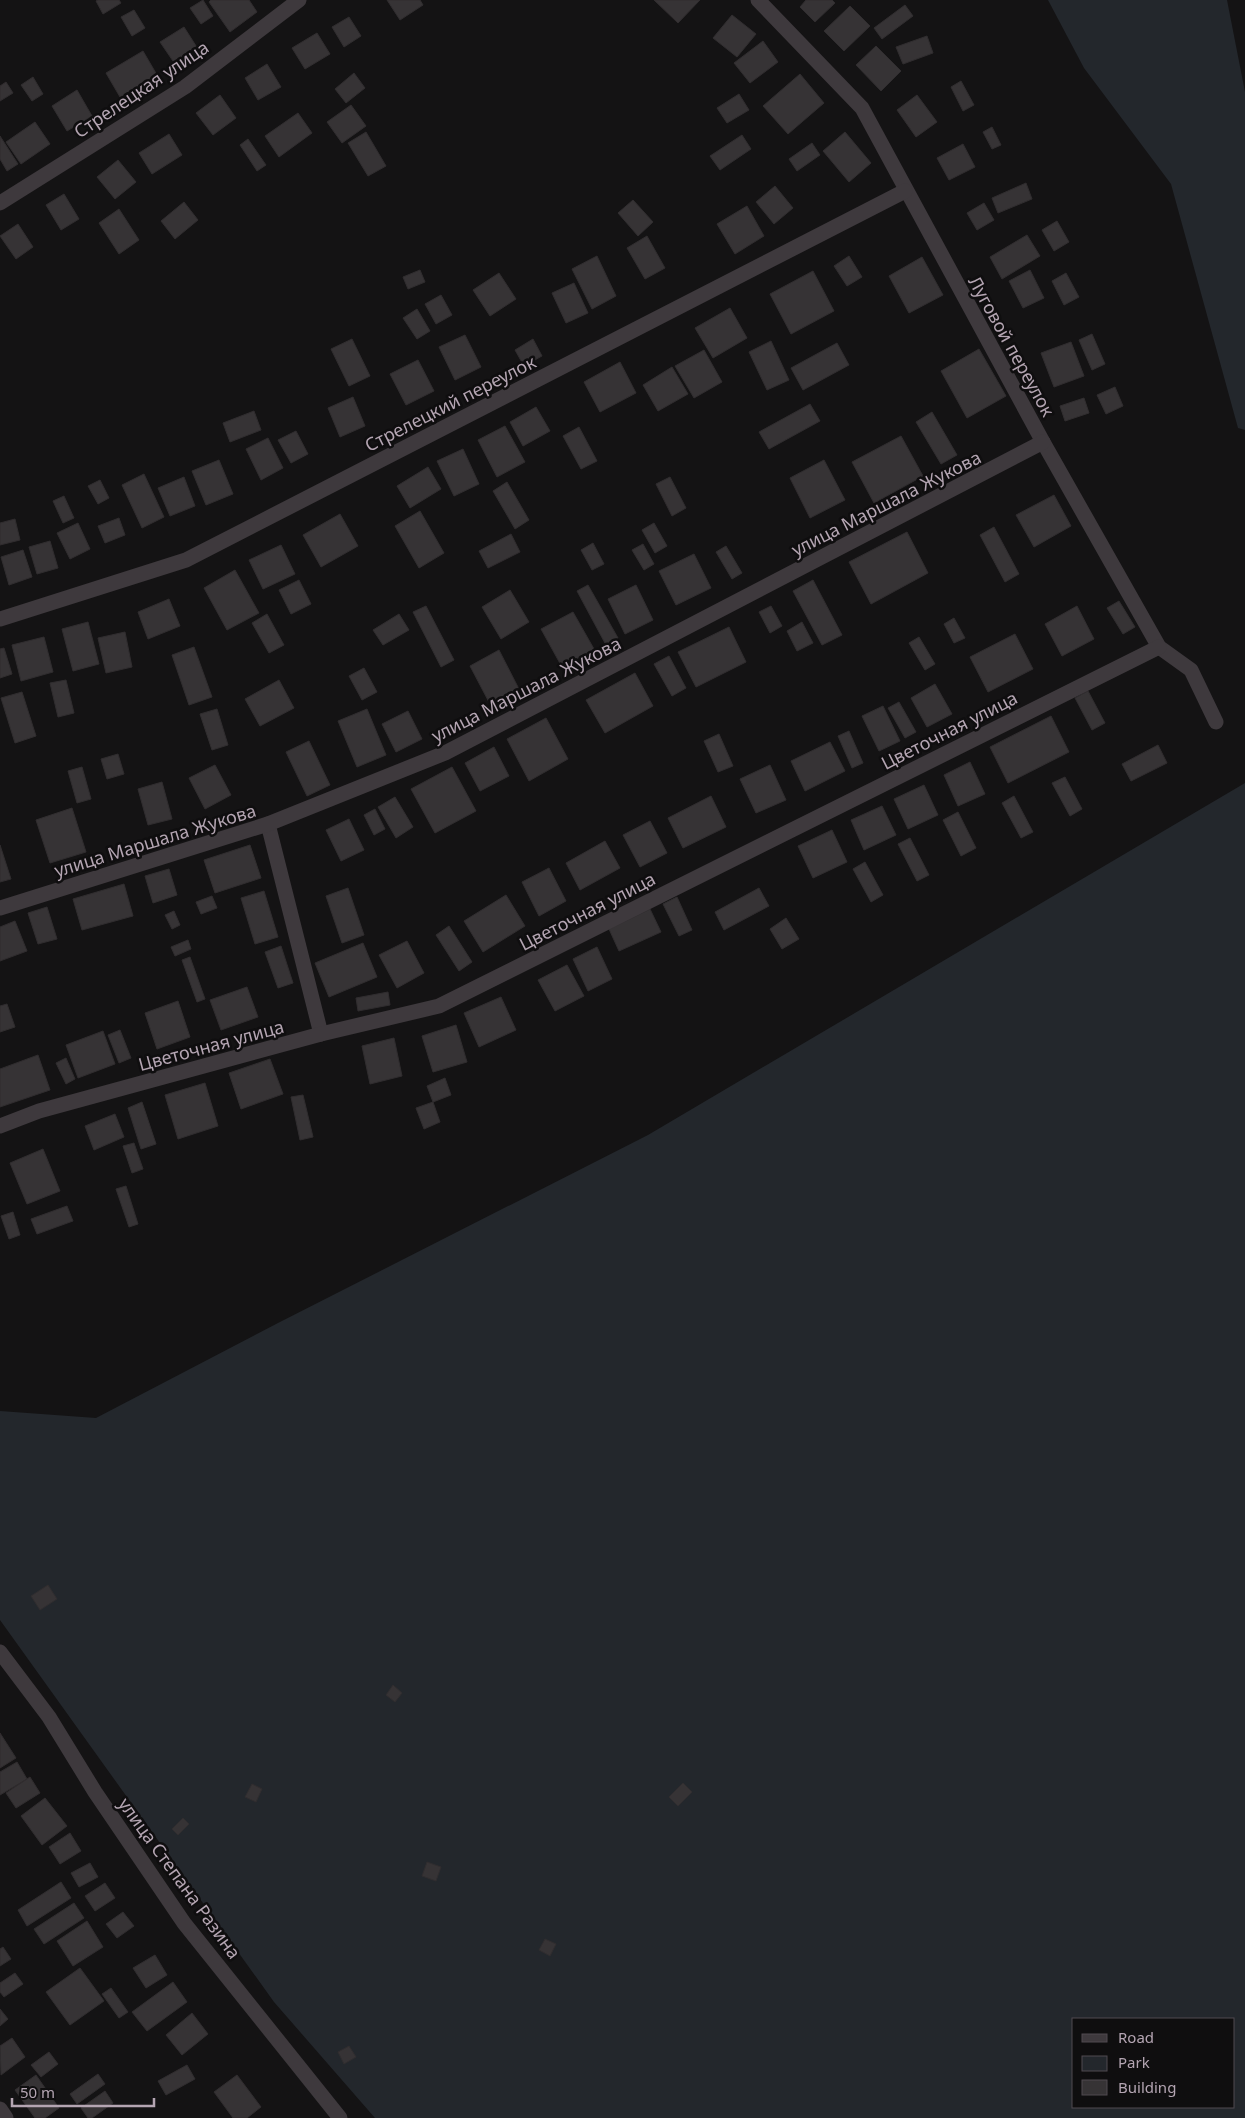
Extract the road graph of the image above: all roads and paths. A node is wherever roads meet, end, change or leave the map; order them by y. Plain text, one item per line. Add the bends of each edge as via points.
1 (299, 0) edge
2 (758, 0) edge
3 (905, 191) junction
4 (0, 203) edge
5 (1043, 442) junction
6 (0, 619) edge
7 (1159, 646) junction
8 (1216, 722) dead end
9 (268, 824) junction
10 (0, 908) edge
11 (321, 1034) junction
12 (0, 1126) edge
13 (0, 1652) edge
14 (0, 2109) edge
15 (6, 2118) edge
16 (340, 2118) edge

1 - 4 street, Стрелецкая улица via 185,87
2 - 3 street, Луговой переулок via 862,108
3 - 5 street, Луговой переулок
3 - 6 street, Стрелецкий переулок via 186,560
5 - 7 street, Луговой переулок
5 - 9 street, улица Маршала Жукова via 445,753
7 - 8 street, Луговой переулок via 1191,670
7 - 11 street, Цветочная улица via 438,1006
9 - 10 street, улица Маршала Жукова
9 - 11 street
11 - 12 street, Цветочная улица via 39,1111
13 - 16 street, улица Степана Разина via 49,1716 95,1792 184,1922
14 - 15 street

